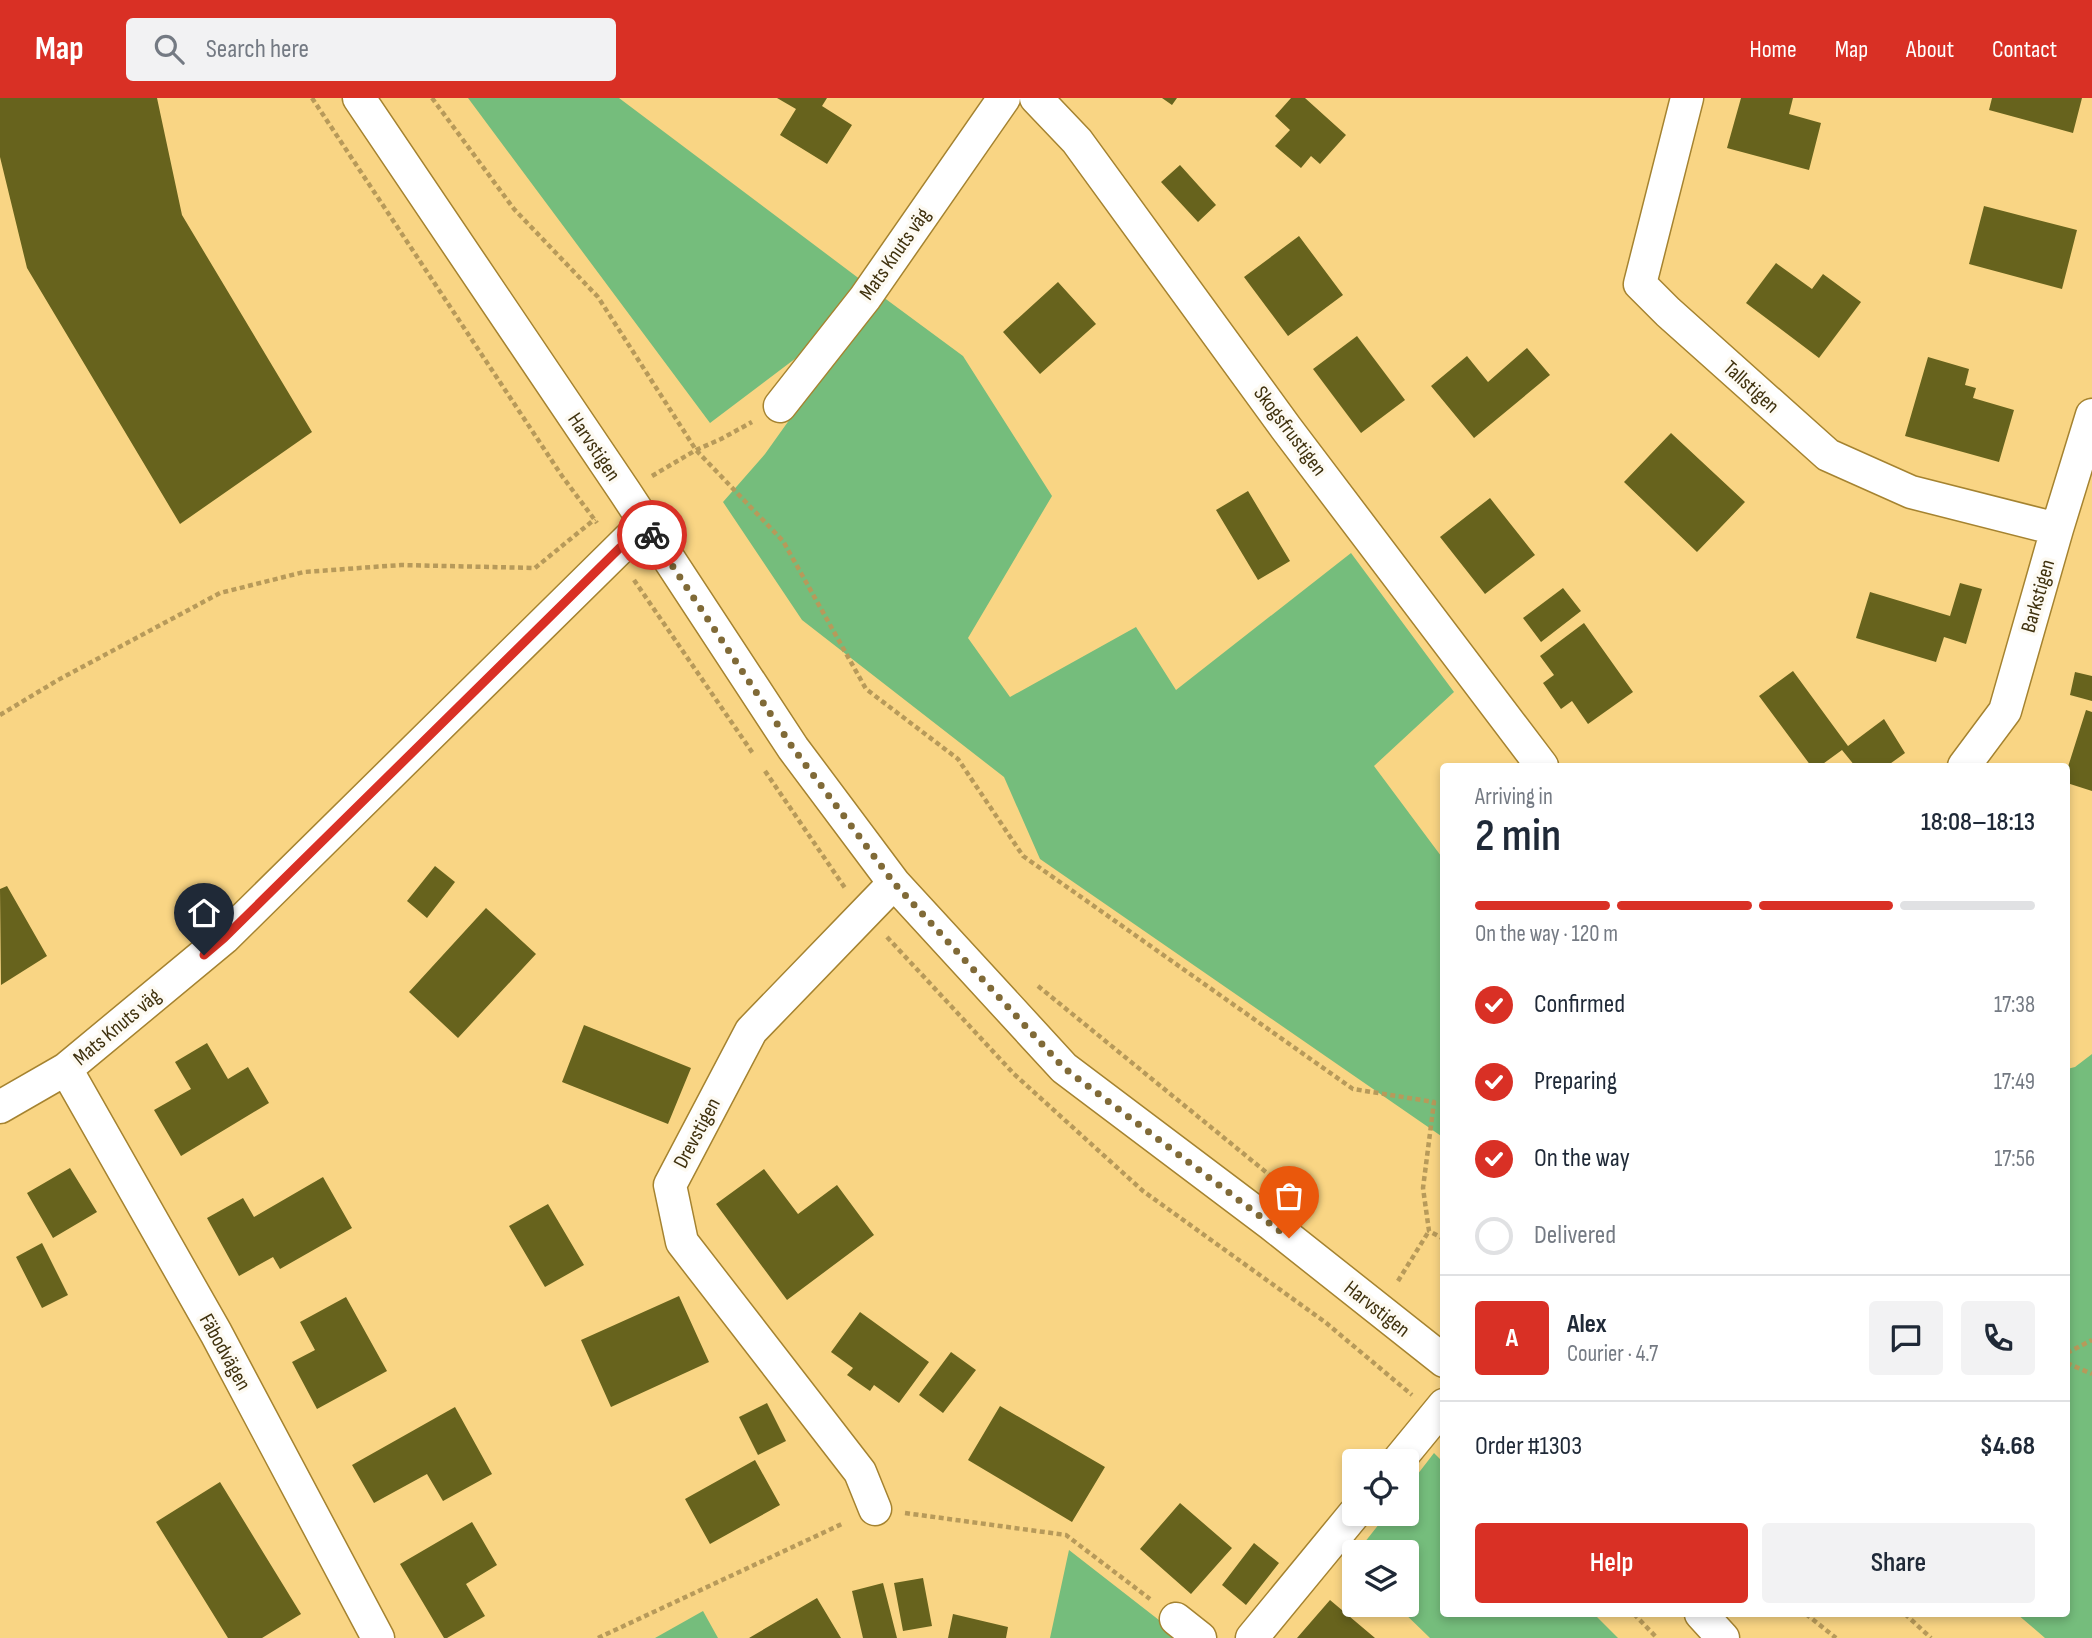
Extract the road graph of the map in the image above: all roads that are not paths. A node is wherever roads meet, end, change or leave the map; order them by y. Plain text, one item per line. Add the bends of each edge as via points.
1 (359, 98) edge
2 (1004, 98) edge
3 (1036, 98) edge
4 (1687, 98) edge
5 (780, 406) road end
6 (2092, 415) edge
7 (644, 524) junction
8 (2057, 530) junction
9 (1540, 763) edge
10 (1966, 763) edge
11 (894, 883) junction
12 (65, 1069) junction
13 (0, 1107) edge
14 (1440, 1358) edge
15 (1440, 1410) edge
16 (1408, 1449) edge
17 (875, 1509) road end
18 (1344, 1526) edge
19 (1704, 1617) edge
20 (1175, 1619) road end
21 (378, 1638) edge
22 (1200, 1638) edge
23 (1252, 1638) edge
24 (1723, 1638) edge

1 - 7 street, Harvstigen
2 - 5 street, Mats Knuts väg via 865,298
3 - 9 street, Skogsfrustigen via 1077,141 1286,428
4 - 8 street, Tallstigen via 1640,284 1828,455 1911,492
6 - 8 street, Barkstigen
7 - 11 street, Harvstigen via 793,748
7 - 12 street, Mats Knuts väg via 224,938
8 - 10 street, Barkstigen via 2005,712
11 - 14 street, Harvstigen via 1064,1068
11 - 17 street, Drevstigen via 751,1031 670,1185 682,1241 860,1472
12 - 13 street, Mats Knuts väg
12 - 21 street, Fäbodvägen via 216,1333
15 - 16 street
18 - 23 street
19 - 24 street
20 - 22 street

